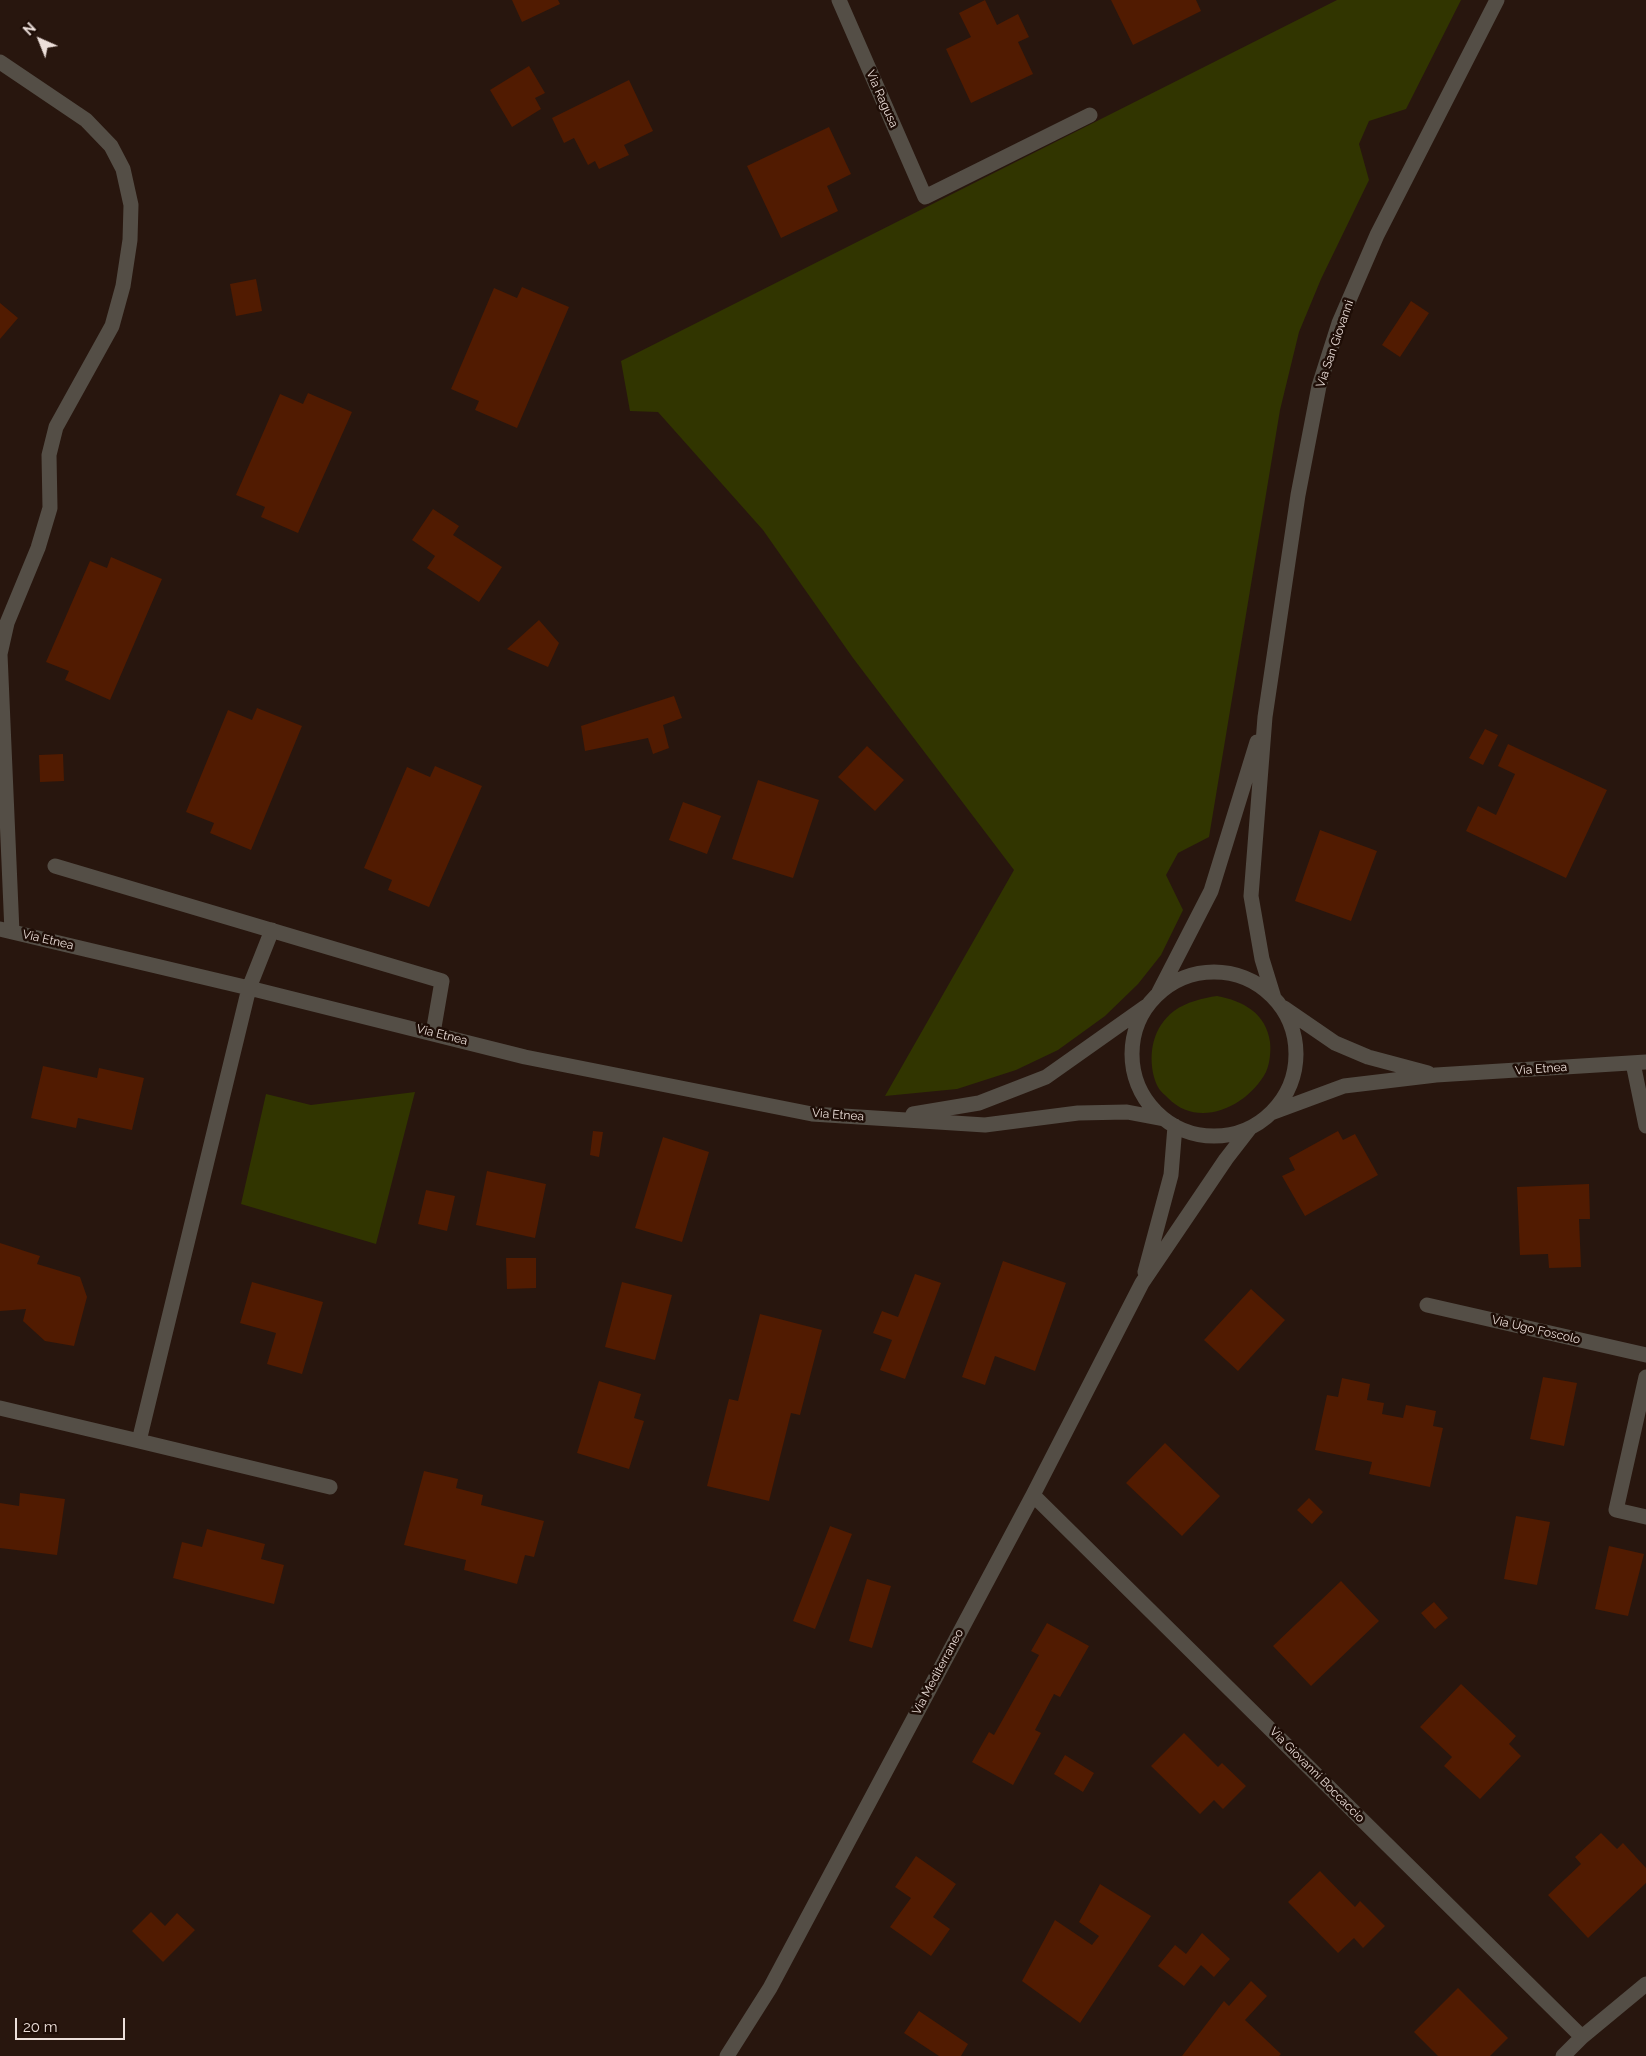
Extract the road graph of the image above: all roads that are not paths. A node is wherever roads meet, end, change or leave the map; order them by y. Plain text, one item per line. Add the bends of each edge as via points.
1 (839, 0) edge
2 (1497, 0) edge
3 (0, 62) edge
4 (1090, 114) dead end
5 (1265, 717) junction
6 (55, 866) dead end
7 (6, 930) edge
8 (272, 930) junction
9 (249, 988) junction
10 (1154, 998) junction
11 (1278, 1002) junction
12 (433, 1033) junction
13 (1640, 1063) edge
14 (1436, 1075) junction
15 (1270, 1114) junction
16 (887, 1118) junction
17 (1169, 1122) junction
18 (1646, 1126) edge
19 (1250, 1128) junction
20 (1142, 1283) junction
21 (1426, 1305) dead end
22 (1646, 1355) edge
23 (1646, 1377) edge
24 (0, 1408) edge
25 (139, 1441) junction
26 (330, 1487) dead end
27 (1033, 1495) junction
28 (1646, 1517) edge
29 (1646, 1984) edge
30 (1582, 2037) junction
31 (726, 2056) edge
32 (1563, 2056) edge

1 - 4 street, Via Ragusa via 925,197
2 - 5 street, Via San Giovanni via 1377,235 1340,323 1319,386 1298,495
3 - 7 street via 86,120 111,146 123,170 131,205 123,286 112,326 56,426 49,455 50,508 38,548 7,623 0,654
5 - 10 street via 1211,891
5 - 11 street via 1251,896 1262,959
6 - 8 street
7 - 9 street, Via Etnea
8 - 9 street
8 - 12 street via 442,980
9 - 12 street, Via Etnea
9 - 25 street
10 - 11 street via 1179,979 1217,972 1254,982
10 - 16 street via 1046,1077 979,1103
10 - 17 street via 1142,1014 1133,1038 1132,1064 1146,1100
11 - 14 street via 1335,1042 1368,1057
11 - 15 street via 1293,1030 1296,1062 1286,1093
12 - 16 street, Via Etnea via 525,1056 812,1114
13 - 14 street, Via Etnea
13 - 18 street
14 - 15 street via 1344,1086
15 - 19 street
16 - 17 street via 985,1125 1078,1113 1127,1112
17 - 19 street via 1199,1135 1212,1136
17 - 20 street via 1171,1175
19 - 20 street
20 - 27 street, Via Mediterraneo
21 - 22 street, Via Ugo Foscolo
23 - 28 street via 1616,1510
24 - 25 street
25 - 26 street
27 - 30 street, Via Giovanni Boccaccio
27 - 31 street, Via Mediterraneo via 770,1988
29 - 30 street
30 - 32 street

